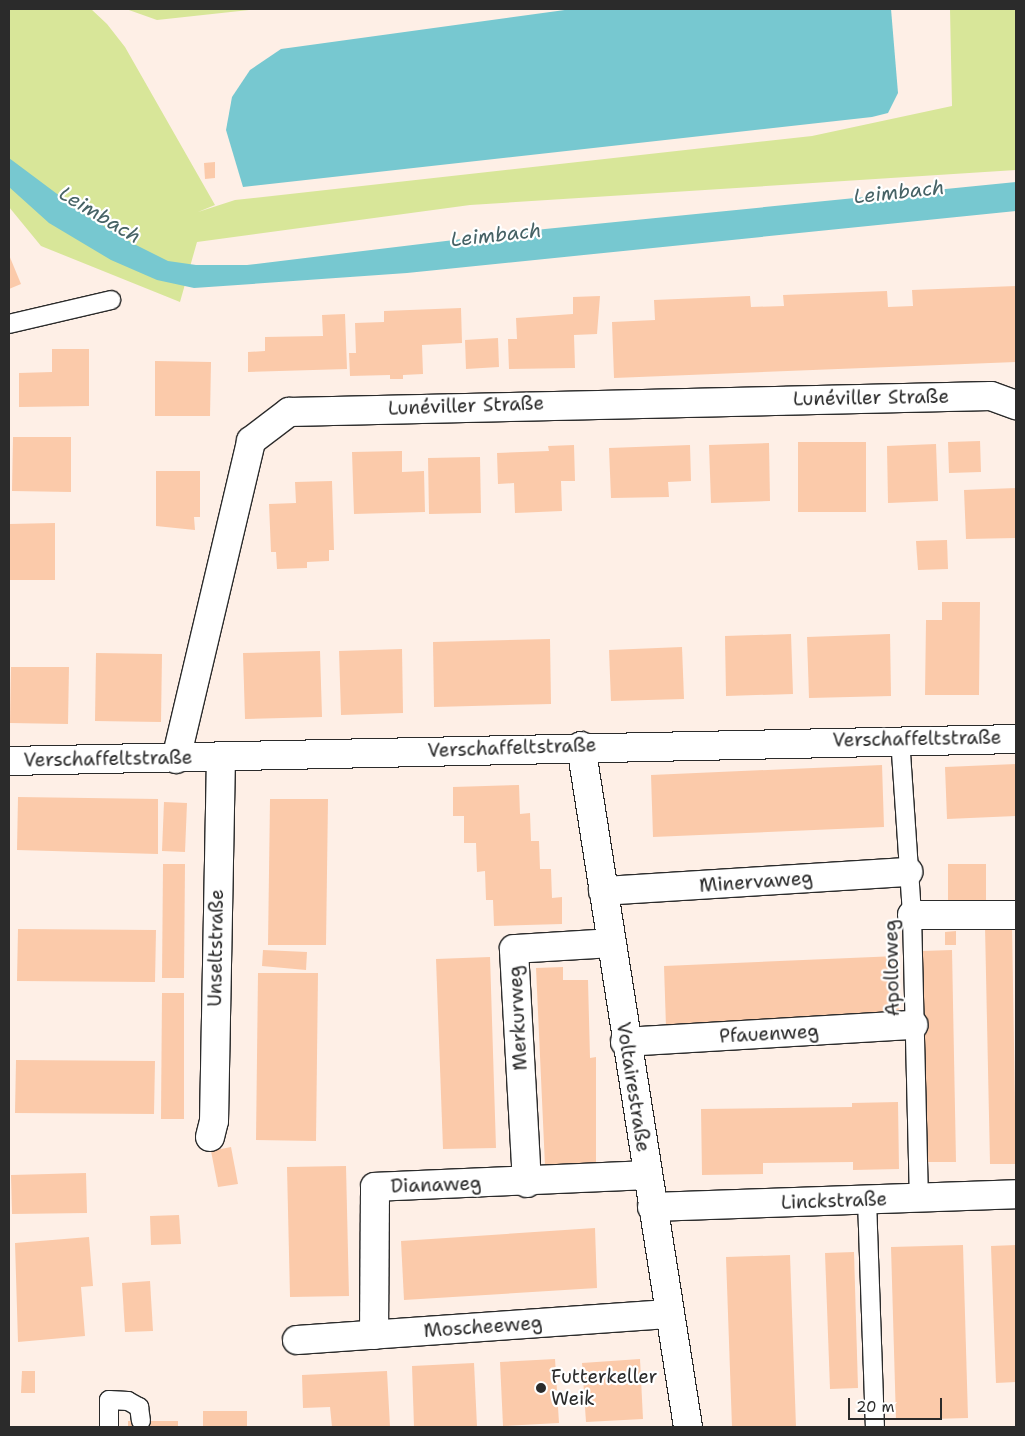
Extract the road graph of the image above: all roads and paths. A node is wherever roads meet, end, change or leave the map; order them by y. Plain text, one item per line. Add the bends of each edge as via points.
1 (111, 300) dead end
2 (9, 324) edge
3 (1016, 405) edge
4 (900, 738) junction
5 (1016, 738) edge
6 (581, 746) junction
7 (221, 758) junction
8 (176, 759) junction
9 (9, 761) edge
10 (908, 872) junction
11 (603, 891) junction
12 (912, 914) junction
13 (1016, 915) edge
14 (611, 944) junction
15 (914, 1025) junction
16 (625, 1042) junction
17 (210, 1137) dead end
18 (646, 1175) junction
19 (527, 1183) junction
20 (1016, 1194) edge
21 (919, 1198) junction
22 (867, 1200) junction
23 (652, 1207) junction
24 (668, 1314) junction
25 (374, 1335) junction
26 (297, 1340) dead end
27 (141, 1421) dead end
28 (109, 1427) edge
29 (688, 1427) edge
30 (875, 1427) edge

1 - 2 lane
3 - 8 street, Lunéviller Straße via 992,396 289,412 251,440
4 - 5 street, Verschaffeltstraße
4 - 6 street, Verschaffeltstraße
4 - 10 lane, Apolloweg
6 - 7 street, Verschaffeltstraße
6 - 11 street, Voltairestraße
7 - 8 street, Verschaffeltstraße
7 - 17 street, Unseltstraße via 214,1121
8 - 9 street, Verschaffeltstraße
10 - 11 street, Minervaweg
10 - 12 lane, Apolloweg
11 - 14 street, Voltairestraße
12 - 13 street
12 - 15 lane, Apolloweg
14 - 16 street, Voltairestraße
14 - 19 street, Merkurweg via 514,949
15 - 16 street, Pfauenweg
15 - 21 lane, Apolloweg
16 - 18 street, Voltairestraße
18 - 19 street, Dianaweg
18 - 23 street, Voltairestraße
19 - 25 street, Dianaweg via 375,1187
20 - 21 street, Linckstraße
21 - 22 street, Linckstraße
22 - 23 street, Linckstraße
22 - 30 lane
23 - 24 street, Voltairestraße
24 - 25 street, Moscheeweg
24 - 29 street, Voltairestraße
25 - 26 street, Moscheeweg
27 - 28 lane via 140,1407 128,1401 109,1400

